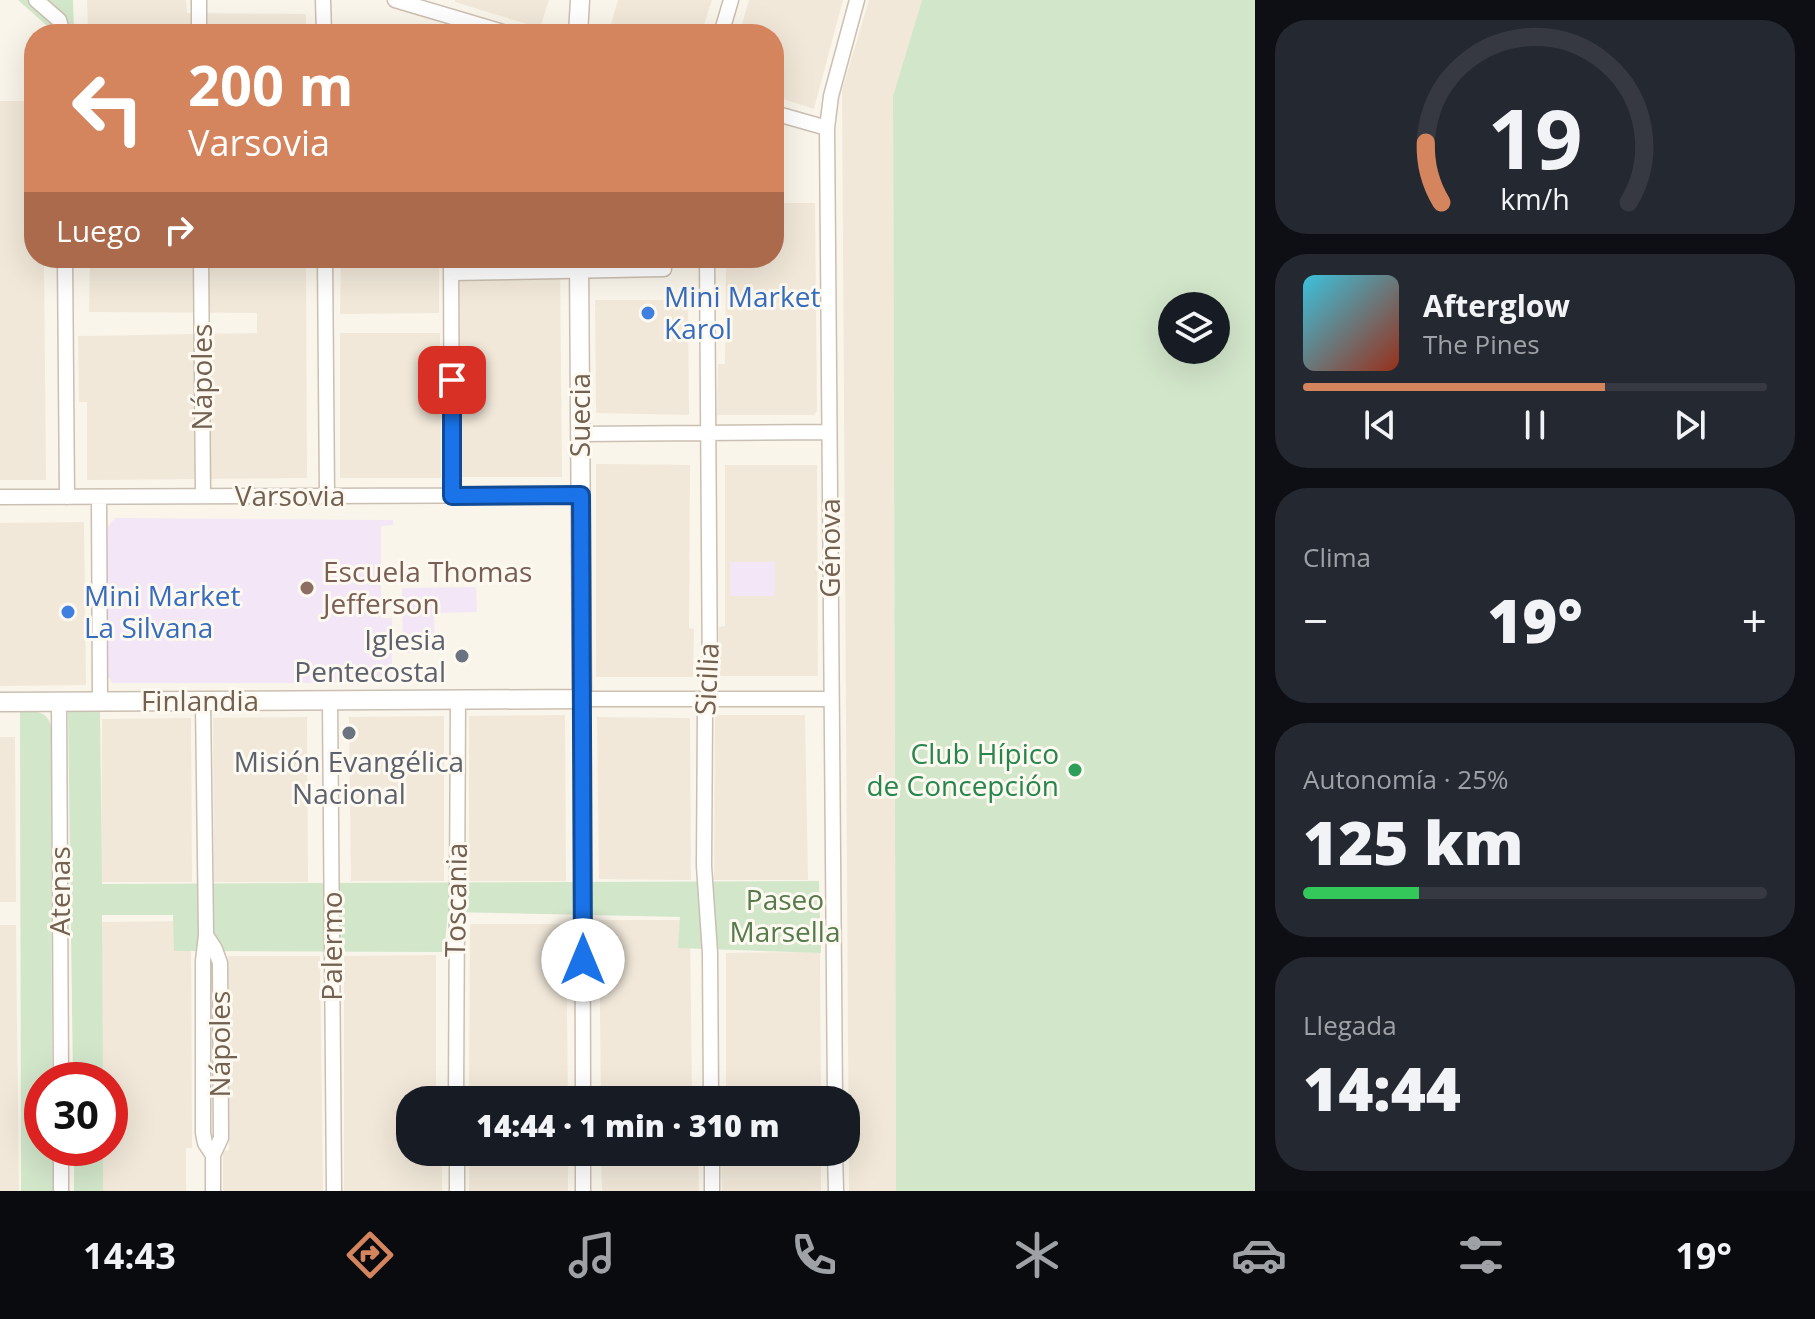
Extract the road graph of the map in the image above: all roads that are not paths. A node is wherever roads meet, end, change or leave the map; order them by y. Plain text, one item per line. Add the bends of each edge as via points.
1 (36, 0) edge
2 (199, 0) edge
3 (323, 0) edge
4 (395, 0) edge
5 (580, 0) edge
6 (731, 0) edge
7 (857, 0) edge
8 (443, 9) edge
9 (60, 24) edge
10 (199, 24) edge
11 (324, 24) edge
12 (483, 24) edge
13 (579, 24) edge
14 (724, 24) edge
15 (784, 116) edge
16 (827, 128) junction
17 (65, 268) edge
18 (201, 268) edge
19 (325, 268) edge
20 (451, 268) edge
21 (579, 268) edge
22 (647, 268) edge
23 (707, 268) edge
24 (664, 269) dead end
25 (829, 432) junction
26 (708, 433) junction
27 (580, 434) junction
28 (581, 495) junction
29 (203, 496) junction
30 (327, 496) junction
31 (452, 496) junction
32 (0, 497) edge
33 (67, 497) junction
34 (99, 497) junction
35 (582, 699) junction
36 (707, 699) junction
37 (831, 699) junction
38 (458, 700) junction
39 (203, 701) junction
40 (330, 701) junction
41 (0, 702) edge
42 (59, 702) junction
43 (100, 702) junction
44 (61, 1062) edge
45 (456, 1086) edge
46 (583, 1086) edge
47 (711, 1086) edge
48 (835, 1086) edge
49 (61, 1166) edge
50 (457, 1166) edge
51 (583, 1166) edge
52 (712, 1166) edge
53 (835, 1166) edge
54 (61, 1191) edge
55 (213, 1191) edge
56 (334, 1191) edge
57 (457, 1191) edge
58 (583, 1191) edge
59 (712, 1191) edge
60 (836, 1191) edge

1 - 9 street
2 - 10 street
3 - 11 street
4 - 8 street
5 - 13 street
6 - 14 street
7 - 16 street, Génova
8 - 12 street
15 - 16 street
16 - 25 street, Génova
17 - 33 street
18 - 29 street, Nápoles
19 - 30 street
20 - 31 street
21 - 27 street, Suecia
22 - 24 street
23 - 26 street, Sicilia
25 - 26 street
25 - 37 street, Génova
26 - 27 street
26 - 36 street, Sicilia
27 - 28 street, Suecia
28 - 31 street, Varsovia
28 - 35 street, Suecia
29 - 30 street, Varsovia
29 - 34 street, Varsovia
30 - 31 street, Varsovia
32 - 33 street, Varsovia
33 - 34 street, Varsovia
34 - 43 street
35 - 36 street, Finlandia
35 - 38 street, Finlandia
35 - 46 street, Suecia
36 - 37 street, Finlandia
36 - 47 street, Sicilia via 704,866
37 - 48 street, Génova
38 - 40 street, Finlandia
38 - 45 street, Toscania
39 - 40 street, Finlandia
39 - 43 street, Finlandia
39 - 55 street, Nápoles via 203,1133 213,1155
40 - 56 street, Palermo
41 - 42 street, Finlandia
42 - 43 street, Finlandia
42 - 44 street, Atenas
49 - 54 street
50 - 57 street
51 - 58 street
52 - 59 street
53 - 60 street

